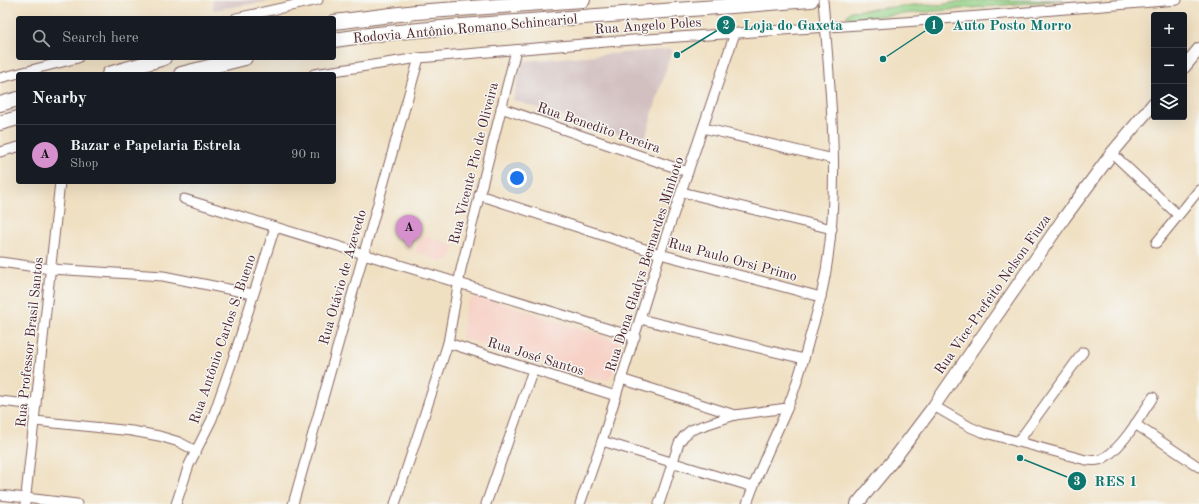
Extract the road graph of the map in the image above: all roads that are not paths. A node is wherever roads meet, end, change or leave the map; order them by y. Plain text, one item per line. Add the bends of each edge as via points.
1 (318, 0) edge
2 (583, 0) edge
3 (811, 0) edge
4 (823, 0) edge
5 (1177, 0) edge
6 (245, 16) edge
7 (336, 22) edge
8 (825, 27) junction
9 (735, 33) junction
10 (336, 40) edge
11 (1199, 49) edge
12 (516, 50) junction
13 (419, 58) junction
14 (70, 60) edge
15 (157, 60) edge
16 (234, 60) edge
17 (236, 60) edge
18 (1187, 63) edge
19 (23, 72) edge
20 (115, 72) edge
21 (189, 72) edge
22 (215, 72) edge
23 (327, 72) edge
24 (16, 74) edge
25 (0, 78) edge
26 (16, 100) edge
27 (0, 104) edge
28 (1151, 107) edge
29 (501, 108) junction
30 (16, 119) edge
31 (0, 123) edge
32 (16, 124) edge
33 (703, 128) junction
34 (16, 148) edge
35 (0, 152) edge
36 (1112, 153) junction
37 (833, 159) junction
38 (688, 172) junction
39 (60, 184) edge
40 (1199, 190) edge
41 (682, 192) junction
42 (479, 194) junction
43 (184, 199) dead end
44 (1178, 215) junction
45 (274, 227) junction
46 (832, 229) junction
47 (1156, 243) dead end
48 (363, 254) junction
49 (660, 254) junction
50 (0, 262) edge
51 (51, 269) junction
52 (458, 283) junction
53 (253, 294) junction
54 (821, 297) junction
55 (640, 319) junction
56 (635, 337) junction
57 (448, 343) junction
58 (1083, 352) dead end
59 (804, 359) junction
60 (533, 370) junction
61 (622, 379) junction
62 (616, 396) junction
63 (1153, 397) dead end
64 (0, 401) edge
65 (36, 405) junction
66 (934, 406) junction
67 (787, 408) junction
68 (735, 415) junction
69 (35, 421) junction
70 (1135, 424) junction
71 (602, 441) junction
72 (1018, 442) junction
73 (196, 451) junction
74 (672, 462) junction
75 (1199, 467) edge
76 (752, 487) junction
77 (0, 495) edge
78 (26, 501) edge
79 (78, 504) edge
80 (176, 504) edge
81 (293, 504) edge
82 (395, 504) edge
83 (486, 504) edge
84 (580, 504) edge
85 (659, 504) edge
86 (747, 504) edge
87 (857, 504) edge

1 - 6 street
2 - 7 highway, Rodovia Antônio Romano Schincariol via 444,9
3 - 10 highway, Rodovia Antônio Romano Schincariol via 455,26
4 - 8 street
5 - 8 street, Rua Ângelo Poles
8 - 9 street, Rua Ângelo Poles
8 - 37 street
9 - 12 street, Rua Ângelo Poles
9 - 33 street, Rua Dona Gladys Bernardes Minhoto
11 - 18 main road
12 - 13 street, Rua Ângelo Poles
12 - 29 street, Rua Vicente Pio de Oliveira
13 - 23 street, Rua Ângelo Poles
13 - 48 street, Rua Otávio de Azevedo
14 - 19 street
15 - 20 highway
16 - 21 highway
17 - 22 highway
24 - 25 street
26 - 27 highway
28 - 36 main road, Rua Vice-Prefeito Nelson Fiuza
29 - 38 street, Rua Benedito Pereira
29 - 42 street, Rua Vicente Pio de Oliveira
30 - 31 highway
31 - 32 highway
33 - 37 street
33 - 38 street, Rua Dona Gladys Bernardes Minhoto
34 - 35 street
36 - 44 street
36 - 66 main road, Rua Vice-Prefeito Nelson Fiuza
37 - 46 street
38 - 41 street, Rua Dona Gladys Bernardes Minhoto
39 - 51 street, Rua Professor Brasil Santos
40 - 44 street
41 - 46 street
41 - 49 street, Rua Dona Gladys Bernardes Minhoto
42 - 49 street, Rua Paulo Orsi Primo
42 - 52 street, Rua Vicente Pio de Oliveira
43 - 45 street
44 - 47 street
45 - 48 street
45 - 53 street, Rua Antônio Carlos S. Bueno
46 - 54 street via 830,255
48 - 52 street
48 - 81 street, Rua Otávio de Azevedo
49 - 54 street, Rua Paulo Orsi Primo
49 - 55 street, Rua Dona Gladys Bernardes Minhoto
50 - 51 street
51 - 53 street via 163,276
51 - 65 street, Rua Professor Brasil Santos
52 - 56 street
52 - 57 street, Rua Vicente Pio de Oliveira
53 - 73 street, Rua Antônio Carlos S. Bueno via 212,420
54 - 59 street
55 - 56 street, Rua Dona Gladys Bernardes Minhoto
55 - 59 street
56 - 61 street, Rua Dona Gladys Bernardes Minhoto
57 - 60 street, Rua José Santos
57 - 82 street, Rua Vicente Pio de Oliveira
58 - 72 street
59 - 67 street
60 - 62 street, Rua José Santos
60 - 83 street
61 - 62 street, Rua Dona Gladys Bernardes Minhoto
61 - 68 street
62 - 71 street, Rua Dona Gladys Bernardes Minhoto
63 - 70 street
64 - 65 street
65 - 69 street, Rua Professor Brasil Santos
66 - 72 street via 970,427
66 - 87 main road, Rua Vice-Prefeito Nelson Fiuza
67 - 68 street
67 - 76 street
68 - 74 street via 688,433 679,443
69 - 73 street via 159,436
69 - 78 street, Rua Professor Brasil Santos
70 - 72 street via 1119,446 1098,460 1086,460
70 - 75 street
71 - 74 street
71 - 84 street, Rua Dona Gladys Bernardes Minhoto
73 - 80 street, Rua Antônio Carlos S. Bueno
74 - 76 street
74 - 85 street
76 - 86 street
77 - 78 street
78 - 79 street

